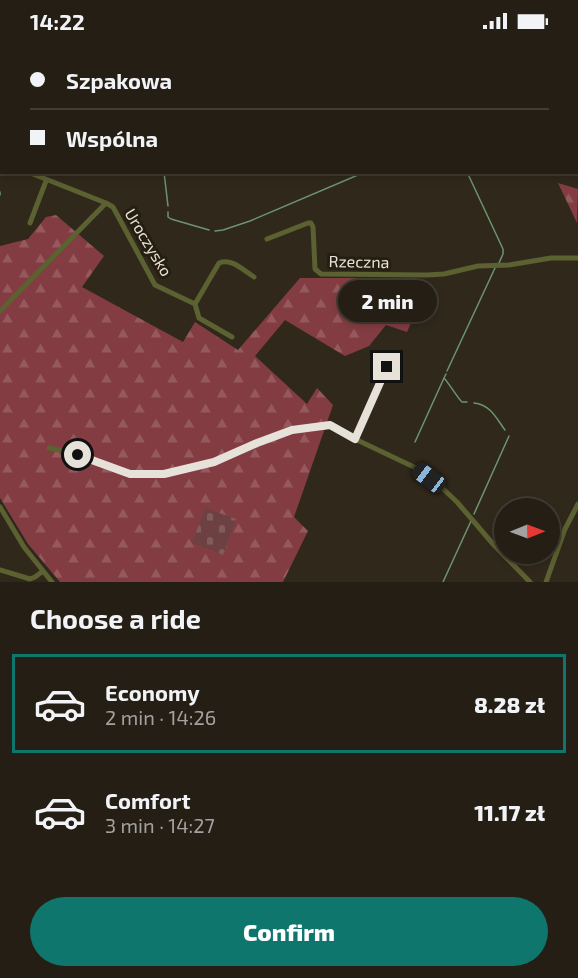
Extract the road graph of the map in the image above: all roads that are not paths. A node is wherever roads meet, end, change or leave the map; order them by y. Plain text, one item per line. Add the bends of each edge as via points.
1 (32, 174) edge
2 (46, 180) junction
3 (106, 203) junction
4 (30, 223) dead end
5 (267, 239) dead end
6 (578, 258) edge
7 (254, 277) dead end
8 (195, 304) junction
9 (0, 311) edge
10 (232, 337) dead end
11 (387, 367) dead end
12 (355, 439) junction
13 (49, 448) dead end
14 (578, 504) edge
15 (0, 507) edge
16 (0, 570) edge
17 (42, 571) junction
18 (52, 582) edge
19 (530, 582) edge
20 (546, 582) edge

1 - 2 street
2 - 3 street
2 - 4 street
3 - 8 street, Uroczysko via 113,207 155,285
3 - 9 street, Uroczysko
5 - 6 street, Rzeczna via 311,223 315,269 321,274 444,274 478,266
7 - 8 street via 230,261 222,261
8 - 10 street, Uroczysko via 199,318
11 - 12 street
12 - 13 street via 330,425 292,430 214,462 155,474 130,474
12 - 19 street via 416,468 439,485
14 - 20 street
15 - 17 street
16 - 17 street via 30,579
17 - 18 street

